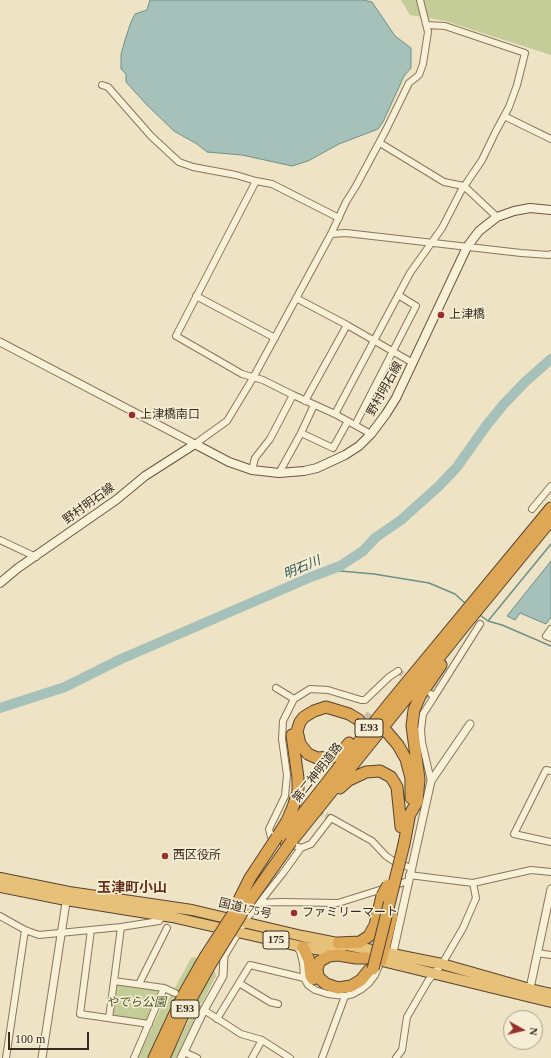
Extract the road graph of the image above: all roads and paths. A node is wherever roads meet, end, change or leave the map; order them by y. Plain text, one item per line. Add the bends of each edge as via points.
1 (420, 0) edge
2 (427, 25) junction
3 (102, 85) dead end
4 (504, 116) junction
5 (551, 139) edge
6 (380, 143) junction
7 (256, 181) junction
8 (464, 186) junction
9 (551, 210) edge
10 (497, 217) junction
11 (339, 218) junction
12 (331, 234) junction
13 (432, 242) junction
14 (467, 247) junction
15 (551, 254) edge
16 (398, 295) junction
17 (196, 296) junction
18 (296, 298) junction
19 (347, 325) junction
20 (275, 338) junction
21 (374, 340) junction
22 (0, 342) edge
23 (392, 351) junction
24 (413, 363) junction
25 (253, 378) junction
26 (293, 396) junction
27 (305, 401) junction
28 (314, 404) junction
29 (335, 414) junction
30 (348, 421) junction
31 (355, 425) junction
32 (301, 432) junction
33 (371, 434) junction
34 (195, 444) junction
35 (252, 470) junction
36 (279, 473) junction
37 (551, 486) edge
38 (551, 508) edge
39 (532, 510) dead end
40 (551, 520) edge
41 (0, 540) edge
42 (36, 557) junction
43 (0, 583) edge
44 (494, 584) junction
45 (464, 624) junction
46 (480, 624) dead end
47 (551, 629) edge
48 (551, 638) edge
49 (398, 671) dead end
50 (276, 688) dead end
51 (294, 699) junction
52 (389, 704) junction
53 (470, 724) dead end
54 (551, 771) edge
55 (431, 781) junction
56 (327, 796) junction
57 (410, 814) junction
58 (400, 827) junction
59 (284, 839) junction
60 (551, 842) edge
61 (400, 845) junction
62 (301, 848) junction
63 (411, 868) junction
64 (551, 872) edge
65 (0, 878) edge
66 (409, 878) junction
67 (392, 882) junction
68 (473, 882) junction
69 (0, 887) edge
70 (551, 889) edge
71 (67, 896) junction
72 (258, 903) junction
73 (164, 915) junction
74 (0, 916) edge
75 (244, 922) junction
76 (121, 927) junction
77 (167, 928) dead end
78 (25, 930) junction
79 (91, 930) junction
80 (239, 931) junction
81 (61, 933) junction
82 (338, 942) junction
83 (299, 945) junction
84 (537, 953) junction
85 (551, 955) edge
86 (366, 958) junction
87 (387, 958) junction
88 (208, 960) junction
89 (442, 964) junction
90 (371, 970) junction
91 (435, 973) junction
92 (304, 978) junction
93 (114, 980) junction
94 (239, 983) junction
95 (139, 984) junction
96 (164, 988) junction
97 (175, 993) dead end
98 (529, 993) junction
99 (551, 994) edge
100 (345, 996) junction
101 (551, 1002) edge
102 (278, 1004) dead end
103 (204, 1010) junction
104 (109, 1018) junction
105 (217, 1019) junction
106 (149, 1024) junction
107 (262, 1040) junction
108 (182, 1055) edge
109 (6, 1058) edge
110 (42, 1058) edge
111 (134, 1058) edge
112 (154, 1058) edge
113 (164, 1058) edge
114 (197, 1058) edge
115 (252, 1058) edge
116 (290, 1058) edge
117 (322, 1058) edge
118 (396, 1058) edge

1 - 2 street
2 - 4 street via 445,26 524,53 517,85
2 - 6 street via 428,40 419,75 409,83
3 - 7 street via 108,87 151,136 180,162
4 - 5 street
4 - 8 street via 482,160
6 - 8 street via 444,182
6 - 11 street
7 - 11 street via 272,184
7 - 17 street
8 - 10 street
8 - 13 street
9 - 10 main road, 野村明石線 via 530,208
10 - 14 main road, 野村明石線 via 479,231
11 - 12 street
12 - 13 street via 346,233
12 - 18 street
13 - 14 street
13 - 16 street
14 - 15 street
14 - 24 main road, 野村明石線
16 - 21 street
16 - 23 street via 416,306
17 - 20 street
17 - 25 street via 176,336
18 - 19 street
18 - 20 street
19 - 21 street
19 - 27 street
20 - 25 street
21 - 23 street
21 - 29 street
22 - 34 street
23 - 24 street
23 - 31 street
24 - 33 main road, 野村明石線 via 396,398
25 - 26 street via 263,380
25 - 34 street via 227,421
26 - 27 street
26 - 35 street via 270,439 255,458
27 - 28 street
28 - 29 street
28 - 32 street
29 - 30 street
30 - 31 street
30 - 32 street via 333,448
31 - 33 street
32 - 36 street
33 - 36 main road, 野村明石線 via 359,446 331,462 304,471
34 - 35 main road, 野村明石線 via 229,462
34 - 42 main road, 野村明石線 via 144,476 116,500
35 - 36 main road, 野村明石線
37 - 39 street
38 - 44 highway, 第二神明道路 / E93
40 - 44 highway, 第二神明道路 / E93
41 - 42 street
42 - 43 main road, 野村明石線
44 - 45 highway, 第二神明道路 / E93
44 - 45 highway, 第二神明道路 / E93 via 489,596
45 - 52 highway, 第二神明道路 / E93
45 - 56 highway, 第二神明道路 / E93
45 - 57 highway via 414,710 412,726 419,779 417,802
46 - 55 street via 423,714 422,742
47 - 48 street via 546,636
49 - 51 street via 365,700 328,690 310,690
50 - 51 street
51 - 62 street via 283,721 282,739 287,775 285,796 269,829 270,836
52 - 59 highway, 第二神明道路 / E93
52 - 59 highway via 375,714 340,754 332,757 317,758 308,754 300,744 297,731 304,716 326,708 362,718 346,707 324,701 308,707 296,719 292,736 298,792 287,820
53 - 55 street
54 - 60 street via 546,770 514,834
55 - 63 street
56 - 58 highway via 336,792 349,780 366,772 380,771 391,777 397,787
56 - 59 highway, 第二神明道路 / E93
57 - 58 highway via 411,778 406,758 398,745 384,735 403,767 406,780 404,812
57 - 61 highway
58 - 61 highway
59 - 88 highway, 第二神明道路 / E93, bridge via 250,900
59 - 88 highway, 第二神明道路 / E93, bridge via 250,878
61 - 67 highway
62 - 63 street via 311,844 331,818 372,841 395,862
62 - 72 street
63 - 66 street
64 - 68 street via 531,870
65 - 71 highway, 国道175号 / 175
66 - 68 street
66 - 72 street via 338,903
66 - 87 street
67 - 82 highway, bridge via 382,896 375,925 369,936 360,942
67 - 87 highway, bridge via 394,905
67 - 90 highway, bridge
68 - 89 street via 476,898 463,928
69 - 71 highway, 国道175号 / 175
70 - 84 street
71 - 73 highway, 国道175号 / 175
71 - 75 highway, 国道175号 / 175 via 192,910
71 - 81 street
72 - 75 street
73 - 76 street via 159,921
73 - 80 highway, 国道175号 / 175
74 - 78 street
75 - 80 street
75 - 82 highway, 国道175号 / 175
76 - 79 street
76 - 93 street
77 - 95 street
78 - 81 street via 39,935
78 - 109 street
79 - 81 street
79 - 104 street via 80,1014
80 - 83 highway, 国道175号 / 175
80 - 103 street via 224,956 223,976
81 - 110 street
82 - 87 highway, 国道175号 / 175
83 - 86 highway, 国道175号 / 175
83 - 90 highway via 309,960 311,976 319,987 329,991 338,993 356,990 369,978
83 - 92 street
84 - 85 street
84 - 98 street
86 - 87 highway, 国道175号 / 175
86 - 90 highway via 329,956 320,961 317,968 318,977 326,984 338,988 351,986
87 - 89 highway, 国道175号 / 175
87 - 91 highway, 国道175号 / 175
87 - 100 street via 369,983 353,994
88 - 112 highway, 第二神明道路 / E93 via 184,994
88 - 113 highway, 第二神明道路 / E93
89 - 91 street
89 - 98 highway, 国道175号 / 175
91 - 98 highway, 国道175号 / 175
91 - 118 street via 407,1017 402,1050
92 - 94 street via 250,965
92 - 100 street via 315,990
93 - 95 street
93 - 104 street
94 - 102 street via 270,1002
94 - 105 street
95 - 96 street
96 - 97 street
96 - 106 street
98 - 99 highway, 国道175号 / 175
98 - 101 highway, 国道175号 / 175
100 - 117 street
103 - 105 street
103 - 108 street
104 - 106 street
105 - 107 street via 241,1034
106 - 111 street
107 - 115 street
107 - 116 street
108 - 114 street

